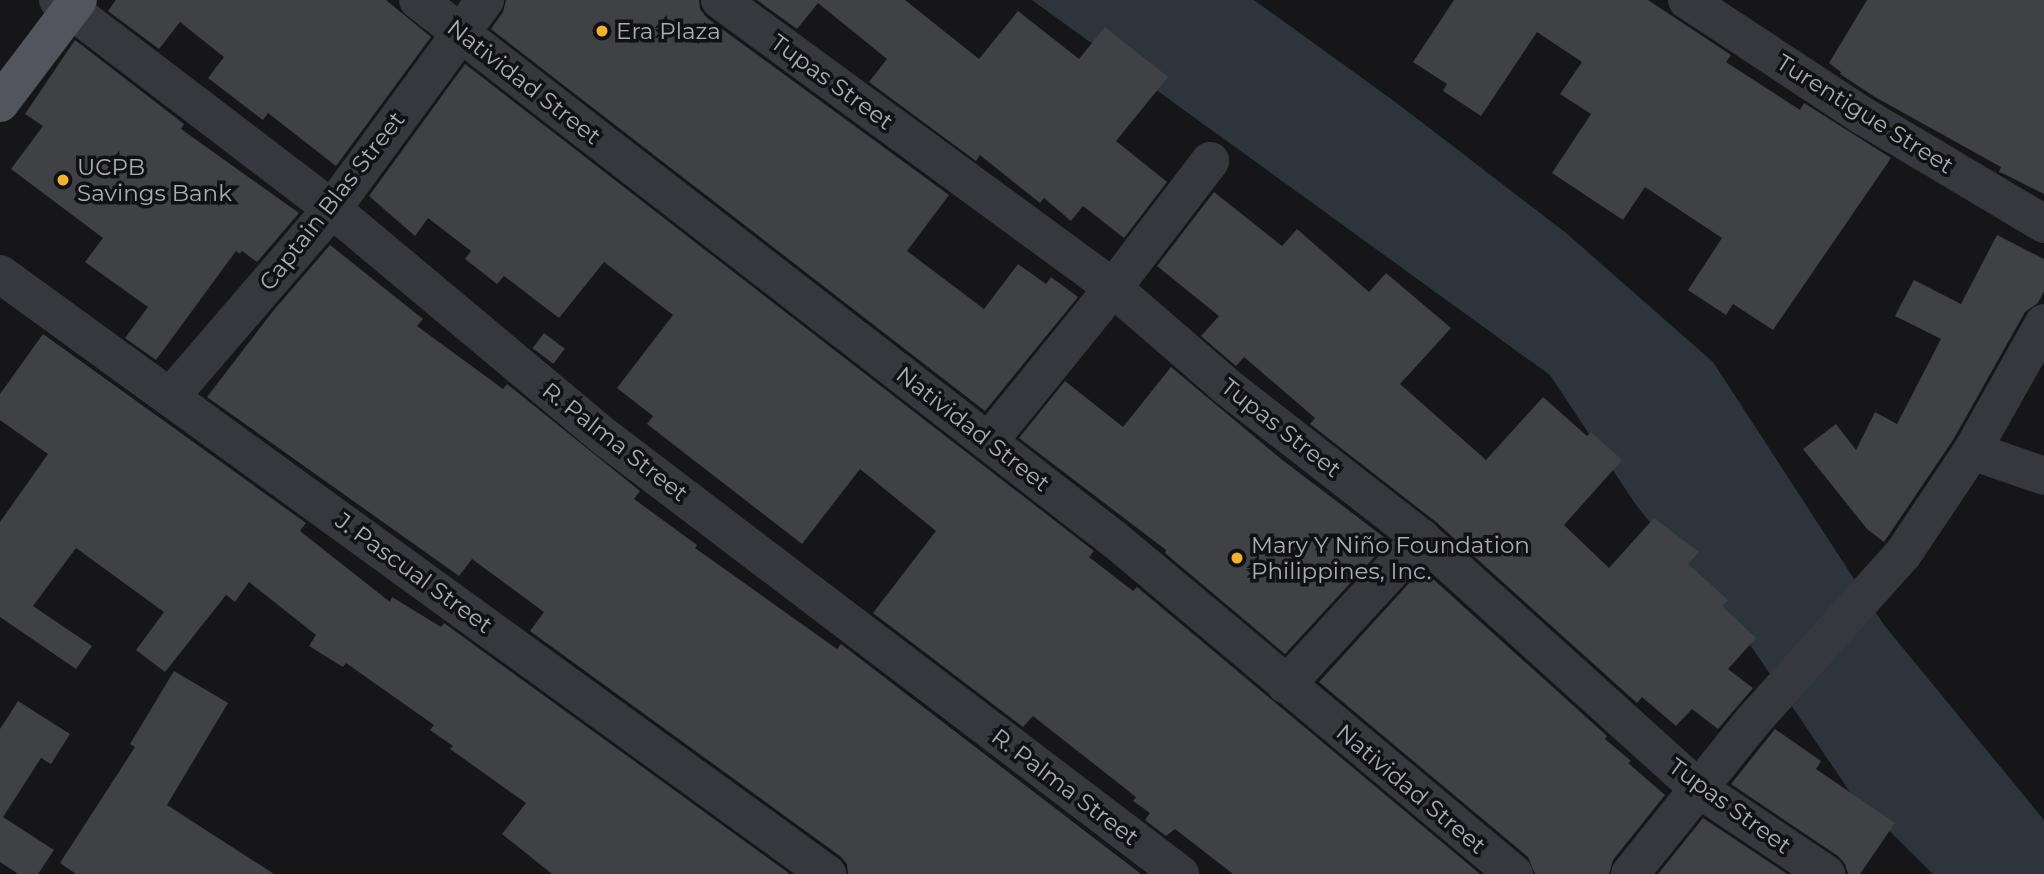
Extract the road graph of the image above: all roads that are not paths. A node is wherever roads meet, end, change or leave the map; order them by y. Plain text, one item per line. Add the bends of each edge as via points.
1 (418, 0) edge
2 (485, 0) edge
3 (720, 0) edge
4 (1687, 0) edge
5 (68, 3) edge
6 (460, 33) junction
7 (0, 103) edge
8 (1210, 161) dead end
9 (332, 209) junction
10 (2044, 224) edge
11 (0, 274) edge
12 (1113, 288) junction
13 (2044, 323) edge
14 (171, 396) junction
15 (989, 441) junction
16 (1972, 451) junction
17 (2044, 476) edge
18 (1421, 538) junction
19 (1286, 685) junction
20 (1699, 789) junction
21 (827, 874) edge
22 (1181, 874) edge
23 (1514, 874) edge
24 (1630, 874) edge
25 (1826, 874) edge

1 - 6 street, Natividad Street
2 - 6 street, Captain Blas Street
3 - 12 street, Tupas Street
4 - 10 street, Turentigue Street via 1863,116
5 - 7 main road
5 - 9 street, R. Palma Street
6 - 9 street, Captain Blas Street
6 - 15 street, Natividad Street
8 - 12 street
9 - 14 street, Captain Blas Street
9 - 22 street, R. Palma Street via 606,438
11 - 14 street, J. Pascual Street
12 - 15 street
12 - 18 street, Tupas Street via 1226,386
13 - 16 street
14 - 21 street, J. Pascual Street
15 - 19 street, Natividad Street via 1114,539
16 - 17 street
16 - 20 street via 1903,554 1753,721
18 - 19 street
18 - 20 street, Tupas Street
19 - 23 street, Natividad Street
20 - 24 street
20 - 25 street, Tupas Street

